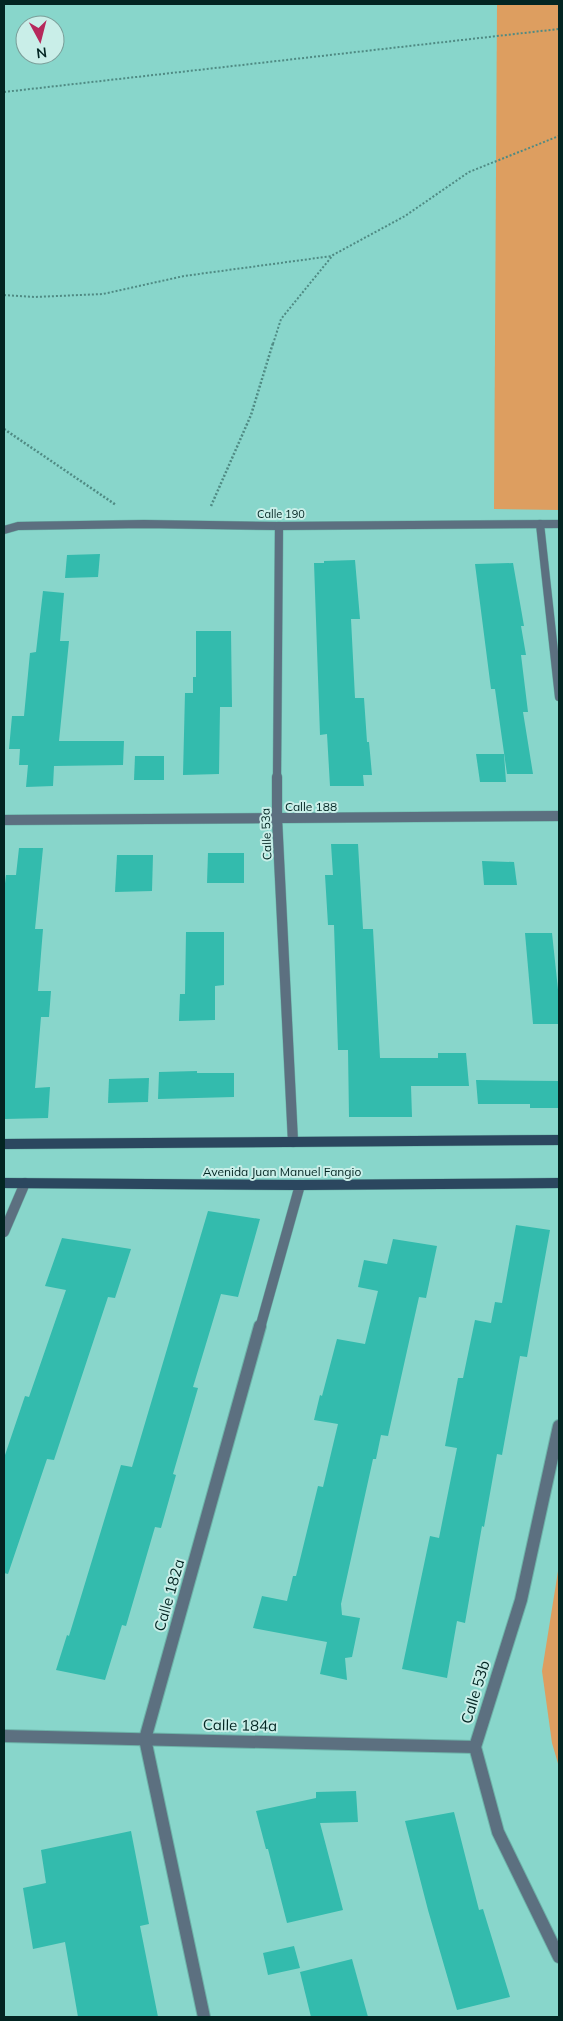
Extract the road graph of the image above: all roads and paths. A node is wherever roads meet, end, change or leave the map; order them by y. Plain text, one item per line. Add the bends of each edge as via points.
1 (559, 29) edge
2 (4, 92) edge
3 (559, 136) edge
4 (333, 256) junction
5 (4, 295) edge
6 (4, 429) edge
7 (144, 524) junction
8 (203, 524) junction
9 (540, 524) junction
10 (559, 524) edge
11 (279, 526) junction
12 (4, 530) edge
13 (559, 697) edge
14 (559, 816) edge
15 (278, 818) junction
16 (4, 820) edge
17 (559, 1140) edge
18 (294, 1142) junction
19 (4, 1144) edge
20 (559, 1182) edge
21 (4, 1183) edge
22 (25, 1183) junction
23 (300, 1185) junction
24 (4, 1232) edge
25 (559, 1426) edge
26 (4, 1736) edge
27 (146, 1739) junction
28 (475, 1747) junction
29 (559, 1957) edge
30 (204, 2017) edge

1 - 2 path
3 - 4 path via 469,172 405,216
4 - 5 path via 184,276 103,294
4 - 8 path via 281,318 251,415
6 - 7 path
7 - 8 street, Calle 190
7 - 12 street, Calle 190 via 18,526
8 - 11 street, Calle 190
9 - 10 street, Calle 190
9 - 11 street, Calle 190
9 - 13 street
11 - 15 street, Calle 53a
14 - 15 street, Calle 188
15 - 16 street, Calle 188
15 - 18 street, Calle 53a
17 - 18 main road
18 - 19 main road
20 - 23 main road, Avenida Juan Manuel Fangio
21 - 22 main road, Avenida Juan Manuel Fangio
22 - 23 main road, Avenida Juan Manuel Fangio
22 - 24 street
23 - 27 street, Calle 182a
25 - 28 street, Calle 53b via 521,1600
26 - 27 street, Calle 184a
27 - 28 street, Calle 184a
27 - 30 street, Calle 182a
28 - 29 street via 498,1832

